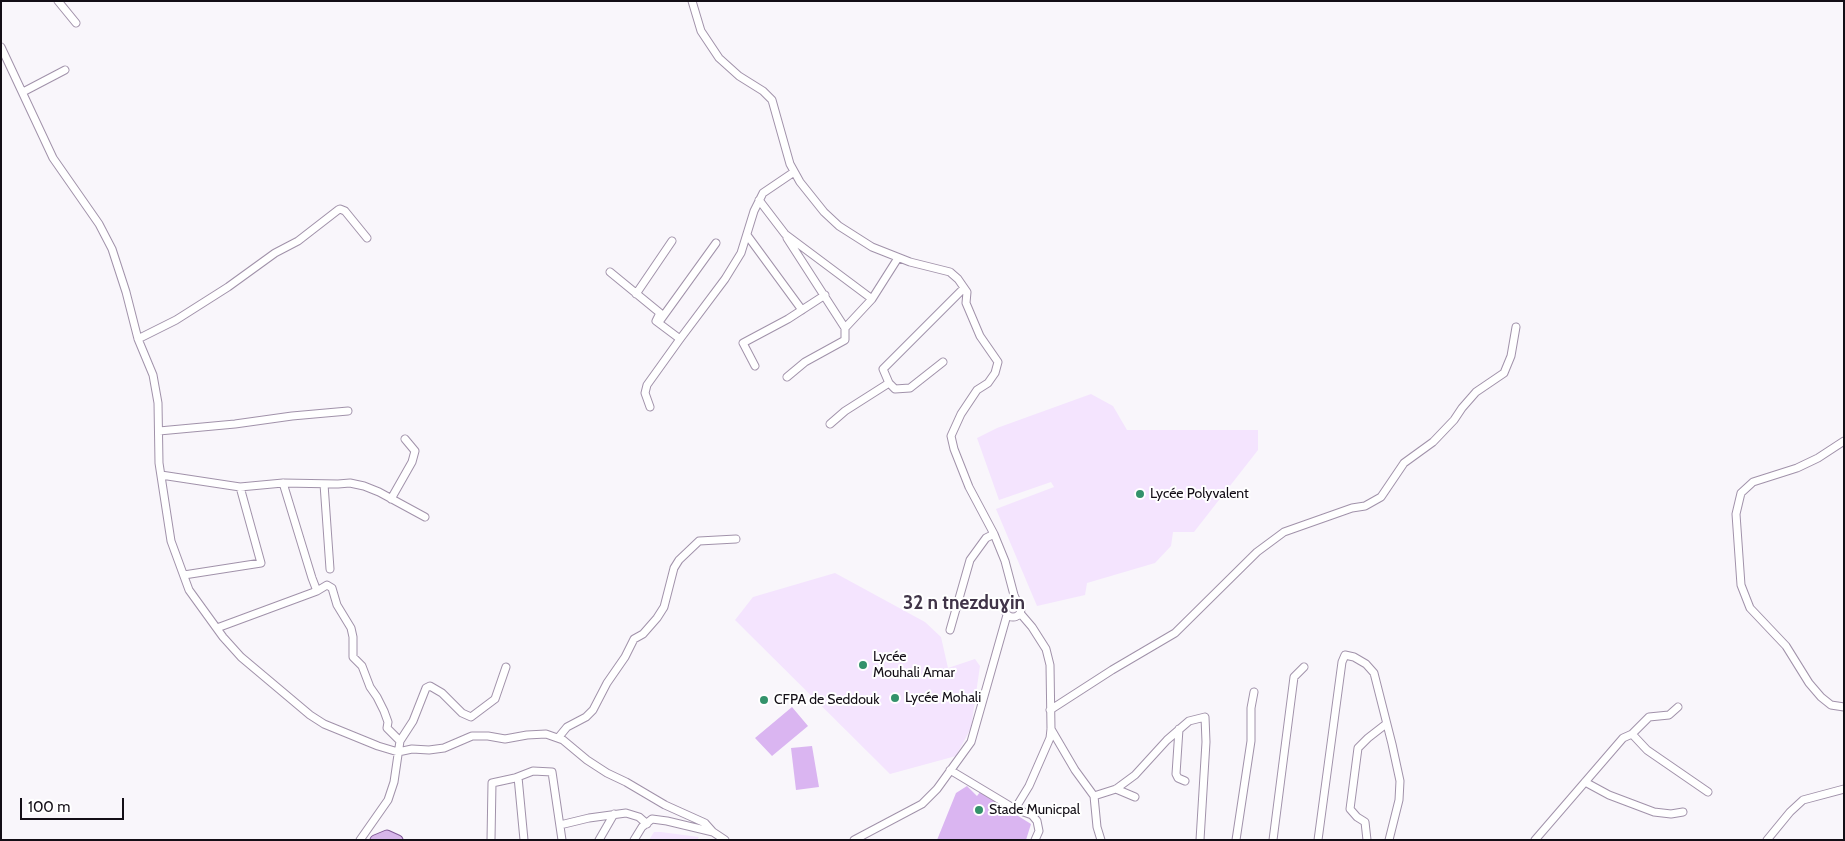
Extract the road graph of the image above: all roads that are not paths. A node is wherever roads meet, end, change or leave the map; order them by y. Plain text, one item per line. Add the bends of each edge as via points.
1 (58, 1) edge
2 (692, 1) edge
3 (76, 23) dead end
4 (1, 47) edge
5 (65, 70) dead end
6 (22, 92) junction
7 (794, 172) junction
8 (759, 200) junction
9 (784, 234) junction
10 (747, 235) junction
11 (367, 238) dead end
12 (672, 241) dead end
13 (716, 244) dead end
14 (898, 258) junction
15 (610, 272) dead end
16 (964, 288) junction
17 (636, 294) junction
18 (825, 295) junction
19 (872, 299) junction
20 (802, 310) junction
21 (658, 323) junction
22 (1516, 327) dead end
23 (845, 328) junction
24 (138, 339) junction
25 (680, 339) junction
26 (943, 362) dead end
27 (755, 366) dead end
28 (787, 377) dead end
29 (889, 383) junction
30 (650, 406) dead end
31 (348, 412) dead end
32 (830, 424) dead end
33 (158, 432) junction
34 (405, 439) dead end
35 (1844, 441) edge
36 (161, 475) junction
37 (283, 483) junction
38 (324, 484) junction
39 (240, 487) junction
40 (391, 499) junction
41 (425, 517) dead end
42 (994, 534) junction
43 (736, 540) dead end
44 (330, 569) dead end
45 (184, 575) junction
46 (317, 591) junction
47 (1012, 591) junction
48 (1008, 602) junction
49 (1018, 602) junction
50 (1020, 613) junction
51 (1007, 615) junction
52 (217, 628) junction
53 (950, 630) dead end
54 (506, 667) dead end
55 (1304, 667) dead end
56 (1254, 692) dead end
57 (1678, 707) dead end
58 (1844, 707) edge
59 (1050, 710) junction
60 (1386, 724) junction
61 (1051, 729) junction
62 (1179, 729) junction
63 (1632, 734) junction
64 (558, 738) junction
65 (400, 741) junction
66 (398, 752) junction
67 (950, 770) junction
68 (518, 777) junction
69 (1185, 781) dead end
70 (1585, 782) junction
71 (1116, 789) junction
72 (1844, 790) edge
73 (1708, 792) dead end
74 (1094, 796) junction
75 (1135, 797) dead end
76 (1015, 808) junction
77 (1683, 812) dead end
78 (614, 814) junction
79 (647, 824) junction
80 (560, 825) junction
81 (713, 832) junction
82 (360, 840) edge
83 (375, 840) edge
84 (398, 840) edge
85 (491, 840) edge
86 (524, 840) edge
87 (562, 840) edge
88 (599, 840) edge
89 (634, 840) edge
90 (725, 840) edge
91 (854, 840) edge
92 (1035, 840) edge
93 (1101, 840) edge
94 (1200, 840) edge
95 (1236, 840) edge
96 (1273, 840) edge
97 (1318, 840) edge
98 (1367, 840) edge
99 (1388, 840) edge
100 (1535, 840) edge
101 (1767, 840) edge

1 - 3 street
2 - 7 street via 701,30 719,58 772,100
4 - 6 street
5 - 6 street
6 - 24 street via 53,158 99,224 112,249
7 - 8 street via 763,193
7 - 14 street via 824,212 839,226 872,247
8 - 9 street
8 - 10 street
9 - 18 street
9 - 19 street
10 - 20 street
10 - 25 street via 741,253 725,279
11 - 24 street via 345,211 338,210 228,287 176,320
12 - 17 street
13 - 21 street
14 - 16 street via 950,272
14 - 19 street
15 - 17 street
16 - 29 street via 882,369
16 - 42 street via 966,303 980,336 998,362 995,373 977,390 951,436 969,487
17 - 21 street via 660,313
18 - 20 street
18 - 23 street
19 - 23 street
20 - 27 street via 743,343
21 - 25 street
22 - 59 street via 1504,373 1476,392 1433,442 1404,463 1381,497 1365,506 1284,532 1257,552 1176,633
23 - 28 street via 845,340 805,362
24 - 33 street via 153,375
25 - 30 street via 647,385 645,393
26 - 29 street via 910,388 895,389
29 - 32 street
31 - 33 street
33 - 36 street
34 - 40 street via 415,451
35 - 58 street via 1797,468 1754,482 1740,493 1736,514 1741,585 1750,608 1786,646 1808,683 1821,697 1831,706
36 - 39 street
36 - 45 street via 171,541
37 - 38 street
37 - 39 street
37 - 46 street
38 - 40 street via 350,482
38 - 44 street
39 - 45 street via 261,563
40 - 41 street
42 - 47 street
42 - 53 street via 986,538 970,560
43 - 64 street via 699,541 679,560 664,607 657,618 634,639 593,710 566,727
45 - 52 street via 189,590
46 - 52 street
46 - 65 street via 327,585 332,588 337,605 351,628 353,657 362,666 384,711 387,728
47 - 48 street
47 - 49 street
48 - 49 street
48 - 51 street via 1004,609
49 - 50 street
50 - 51 street via 1015,617
50 - 59 street via 1048,654
51 - 67 street via 971,742
52 - 66 street via 241,657 310,715 342,732
54 - 65 street via 495,699 471,716 462,713 442,693 430,686 426,688
55 - 96 street via 1294,677 1292,688
56 - 95 street via 1251,741
57 - 63 street via 1669,715 1649,717
59 - 61 street
60 - 97 street via 1374,673 1366,664 1345,655
60 - 98 street via 1358,748 1350,809 1365,822
60 - 99 street via 1400,781 1399,800
61 - 74 street
61 - 76 street via 1045,751
62 - 69 street via 1176,774
62 - 71 street via 1135,776
62 - 94 street via 1189,721 1205,717
63 - 70 street via 1622,738
63 - 73 street via 1647,750
64 - 66 street via 546,734 505,739 472,736 444,748
64 - 81 street via 607,773 705,823
65 - 66 street
66 - 82 street via 388,800
67 - 76 street
67 - 91 street via 922,804
68 - 80 street via 533,771 552,772
68 - 85 street via 492,783
68 - 86 street
70 - 77 street via 1654,812
70 - 100 street
71 - 74 street
71 - 75 street
72 - 101 street via 1803,800
74 - 93 street
76 - 92 street via 1032,815 1037,821 1040,831
78 - 79 street via 626,813
78 - 80 street
78 - 88 street
79 - 81 street via 652,819
79 - 89 street
80 - 87 street
81 - 90 street
83 - 84 main road via 387,835

